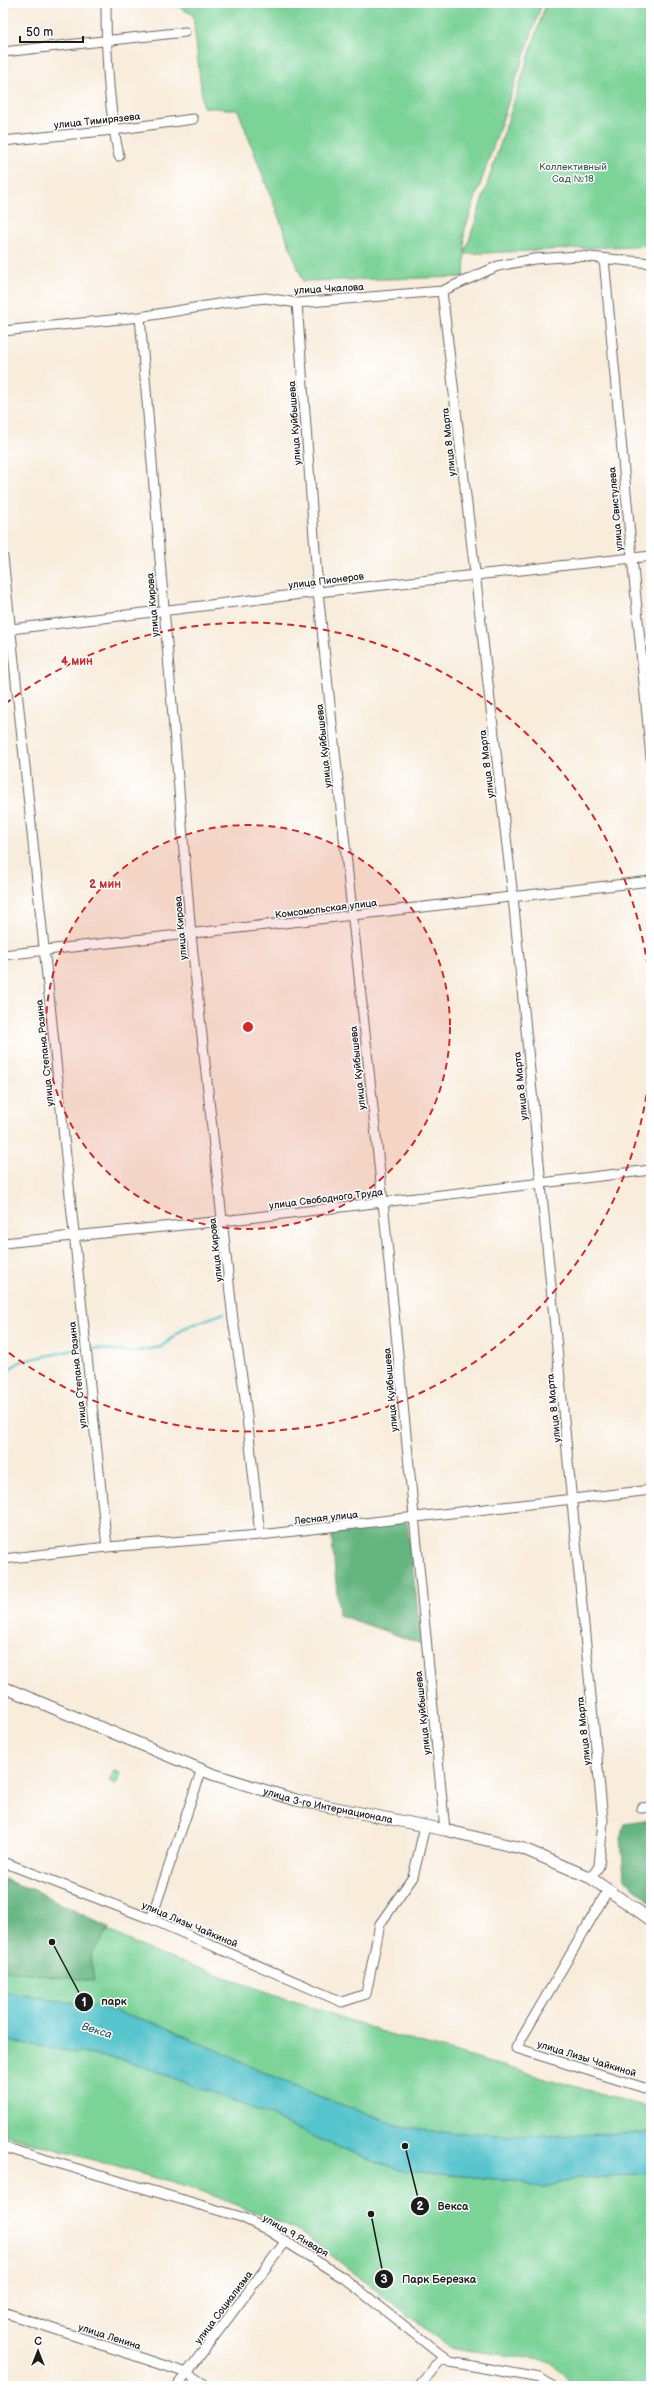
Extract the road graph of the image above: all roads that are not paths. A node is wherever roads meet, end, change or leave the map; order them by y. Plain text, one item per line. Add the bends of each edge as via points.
1 (106, 3) edge
2 (185, 32) dead end
3 (106, 41) junction
4 (3, 52) edge
5 (193, 119) dead end
6 (113, 130) junction
7 (3, 141) edge
8 (119, 156) dead end
9 (604, 259) junction
10 (651, 263) edge
11 (442, 292) junction
12 (297, 303) junction
13 (140, 318) junction
14 (3, 331) edge
15 (651, 556) edge
16 (3, 557) edge
17 (631, 558) junction
18 (474, 575) junction
19 (318, 592) junction
20 (164, 611) junction
21 (7, 630) edge
22 (651, 758) edge
23 (651, 881) edge
24 (513, 897) junction
25 (351, 916) junction
26 (191, 935) junction
27 (45, 950) junction
28 (3, 955) edge
29 (651, 1170) edge
30 (541, 1183) junction
31 (383, 1202) junction
32 (223, 1221) junction
33 (74, 1235) junction
34 (3, 1243) edge
35 (651, 1490) edge
36 (573, 1499) junction
37 (413, 1518) junction
38 (260, 1535) junction
39 (107, 1547) junction
40 (3, 1559) edge
41 (3, 1687) edge
42 (202, 1769) junction
43 (651, 1807) edge
44 (641, 1808) dead end
45 (425, 1826) junction
46 (445, 1830) junction
47 (3, 1862) edge
48 (591, 1878) junction
49 (608, 1890) junction
50 (151, 1919) junction
51 (651, 1920) edge
52 (651, 2090) edge
53 (3, 2147) edge
54 (286, 2241) junction
55 (3, 2312) edge
56 (444, 2356) junction
57 (187, 2373) junction
58 (177, 2386) edge
59 (207, 2386) edge
60 (419, 2386) edge
61 (552, 2386) edge

1 - 3 street
2 - 3 street
3 - 4 street
3 - 6 street
5 - 6 street, улица Тимирязева
6 - 7 street, улица Тимирязева
6 - 8 street
9 - 10 street, улица Чкалова
9 - 11 street, улица Чкалова via 579,256 534,259 498,266
9 - 17 street, улица Свистулева
11 - 12 street, улица Чкалова
11 - 18 street, улица 8 Марта
12 - 13 street, улица Чкалова via 266,298
12 - 19 street, улица Куйбышева
13 - 14 street, улица Чкалова
13 - 20 street, улица Кирова
15 - 17 street, улица Пионеров
16 - 21 street, улица Степана Разина
17 - 18 street, улица Пионеров
17 - 22 street, улица Свистулева
18 - 19 street, улица Пионеров
18 - 24 street, улица 8 Марта
19 - 20 street, улица Пионеров
19 - 25 street, улица Куйбышева
20 - 21 street, улица Пионеров
20 - 26 street, улица Кирова
21 - 27 street, улица Степана Разина
23 - 24 street, Комсомольская улица
24 - 25 street, Комсомольская улица
24 - 30 street, улица 8 Марта
25 - 26 street, Комсомольская улица
25 - 31 street, улица Куйбышева
26 - 27 street, Комсомольская улица
26 - 32 street, улица Кирова
27 - 28 street, Комсомольская улица
27 - 33 street, улица Степана Разина
29 - 30 street, улица Свободного Труда
30 - 31 street, улица Свободного Труда
30 - 36 street, улица 8 Марта
31 - 32 street, улица Свободного Труда
31 - 37 street, улица Куйбышева
32 - 33 street, улица Свободного Труда
32 - 38 street, улица Кирова
33 - 34 street, улица Свободного Труда
33 - 39 street, улица Степана Разина
35 - 36 street, Лесная улица
36 - 37 street, Лесная улица
36 - 48 street, улица 8 Марта via 603,1820 599,1866
37 - 38 street, Лесная улица
37 - 46 street, улица Куйбышева
38 - 39 street, Лесная улица
39 - 40 street, Лесная улица
41 - 42 main road, улица 3-го Интернационала
42 - 45 main road, улица 3-го Интернационала via 296,1800
42 - 50 street
43 - 44 street
45 - 46 main road, улица 3-го Интернационала
45 - 50 street, улица Лизы Чайкиной via 413,1877 380,1924 366,1994 342,2002
46 - 48 main road, улица 3-го Интернационала via 524,1849
47 - 50 street, улица Лизы Чайкиной
48 - 49 main road, улица 3-го Интернационала
49 - 51 main road, улица 3-го Интернационала
49 - 52 street, улица Лизы Чайкиной via 516,2048
53 - 54 street, улица 9 Января via 241,2218
54 - 56 street, улица 9 Января via 346,2279
54 - 57 street, улица Социализма
55 - 57 street, улица Ленина
56 - 60 street
56 - 61 street, улица 9 Января via 450,2362 459,2365 540,2378
57 - 58 street, улица Социализма
57 - 59 street, улица Ленина

